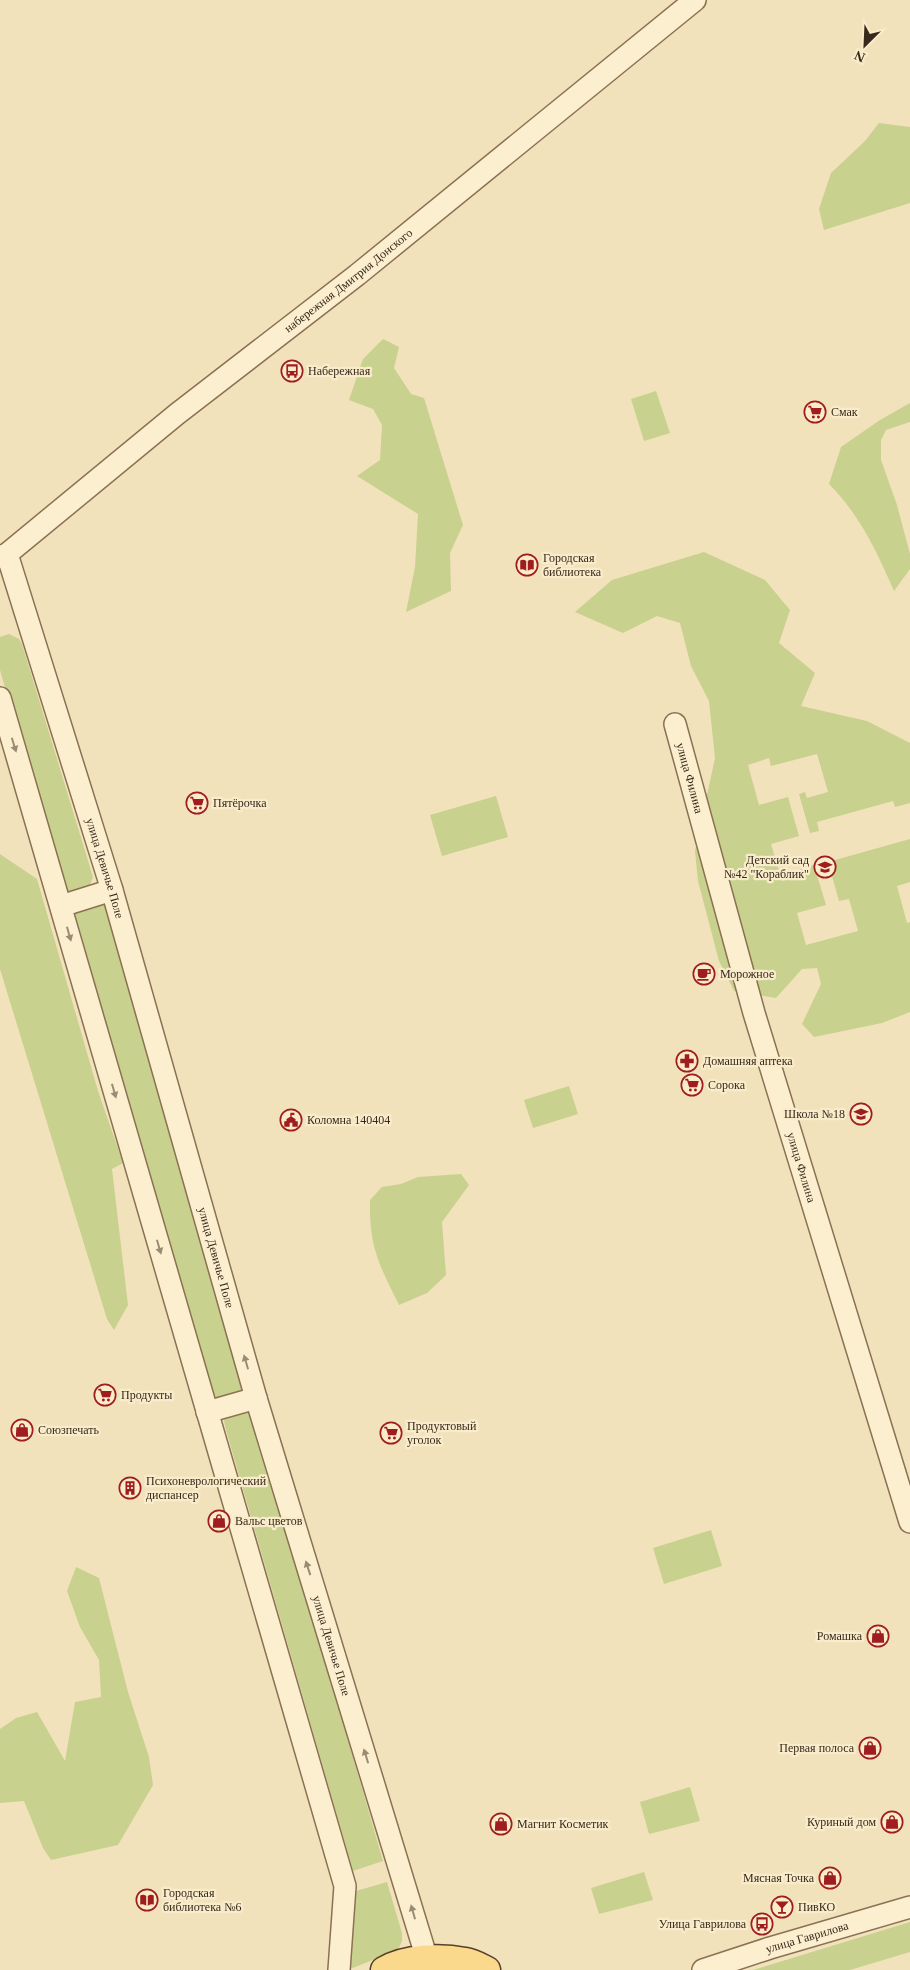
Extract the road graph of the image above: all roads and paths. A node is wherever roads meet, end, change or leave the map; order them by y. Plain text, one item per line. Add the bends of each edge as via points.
1 (695, 0) edge
2 (3, 556) edge
3 (0, 698) edge
4 (675, 724) dead end
5 (112, 890) junction
6 (61, 906) junction
7 (256, 1398) junction
8 (207, 1412) junction
9 (910, 1522) edge
10 (910, 1907) edge
11 (427, 1959) junction
12 (339, 1970) edge
13 (384, 1970) edge
14 (487, 1970) edge
15 (703, 1970) edge

1 - 2 street, набережная Дмитрия Донского
2 - 5 street, улица Девичье Поле
3 -> 6 street
4 - 9 street, улица Филина via 754,1013
5 - 6 street
7 -> 5 street, улица Девичье Поле
6 -> 8 street
7 - 8 street
11 -> 7 street, улица Девичье Поле
8 - 12 street via 345,1886
10 - 15 street, улица Гаврилова
11 - 13 main road via 393,1964
11 - 14 main road via 467,1961

